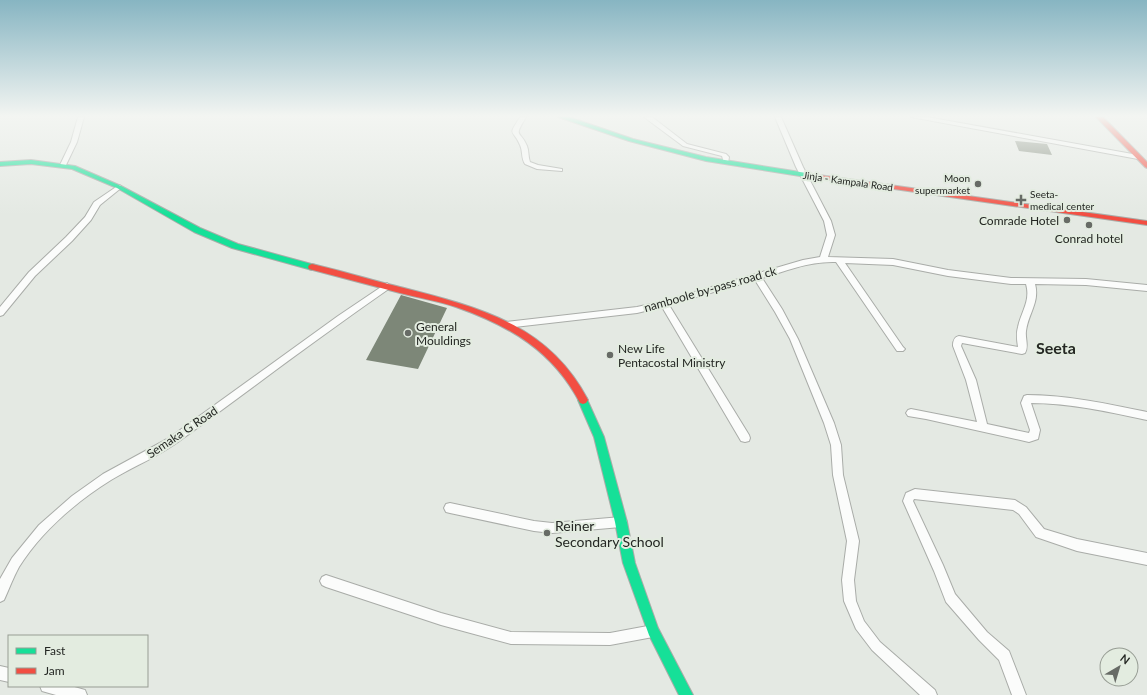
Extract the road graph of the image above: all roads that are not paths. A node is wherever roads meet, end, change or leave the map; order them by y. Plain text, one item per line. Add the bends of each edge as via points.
1 (71, 149) edge
2 (524, 149) edge
3 (665, 149) edge
4 (700, 149) edge
5 (792, 149) edge
6 (1095, 149) edge
7 (1130, 149) edge
8 (1138, 157) junction
9 (726, 162) junction
10 (0, 164) edge
11 (63, 165) junction
12 (1147, 166) edge
13 (560, 170) dead end
14 (803, 175) junction
15 (119, 187) junction
16 (1021, 206) junction
17 (1147, 218) edge
18 (1147, 223) edge
19 (823, 258) junction
20 (839, 260) junction
21 (757, 277) junction
22 (1030, 282) junction
23 (387, 286) junction
24 (1147, 288) edge
25 (664, 304) junction
26 (0, 312) edge
27 (506, 325) junction
28 (900, 349) dead end
29 (911, 413) dead end
30 (1147, 416) edge
31 (983, 427) junction
32 (745, 438) dead end
33 (450, 508) dead end
34 (621, 522) junction
35 (1147, 559) edge
36 (326, 581) dead end
37 (0, 596) edge
38 (652, 631) junction
39 (51, 687) edge
40 (80, 695) edge
41 (686, 695) edge
42 (930, 695) edge
43 (1019, 695) edge

1 - 11 street
2 - 13 street via 527,163
3 - 9 main road, Jinja - Kampala Road
4 - 9 street via 724,155
5 - 14 street
6 - 8 street
7 - 8 main road
8 - 12 main road
9 - 14 main road, Jinja - Kampala Road
10 - 11 main road via 31,162
11 - 15 main road
14 - 16 main road, Jinja - Kampala Road
14 - 19 street via 831,234
15 - 23 main road via 197,230 235,246
15 - 26 street via 97,204 88,218 32,274
16 - 17 main road, Jinja - Kampala Road via 1052,205
16 - 18 main road, Jinja - Kampala Road
19 - 20 street
19 - 21 street, namboole by-pass road ck
20 - 22 street via 887,261 955,274
20 - 28 street
21 - 25 street, namboole by-pass road ck
21 - 42 street via 794,339 836,445 838,475 853,541 848,580 850,601 860,625 876,646
22 - 24 street via 1086,282
22 - 31 street via 1033,289 1032,298 1021,332 1022,351 958,340 957,346 971,380
23 - 27 main road via 458,305
23 - 37 street, Semaka G Road via 162,448 106,478 66,509 38,535 13,565
25 - 27 street, namboole by-pass road ck
25 - 32 street
27 - 34 main road via 542,347 562,365 578,386 599,437
29 - 31 street
30 - 31 street via 1034,398 1027,399 1026,404 1035,430 1034,436 1029,438
33 - 34 street via 552,528
34 - 38 main road via 629,563
35 - 43 street via 1077,545 1040,533 1015,505 915,494 910,496 908,501 950,598 1004,656
36 - 38 street via 441,619 511,638 610,639
38 - 41 main road
39 - 40 street

